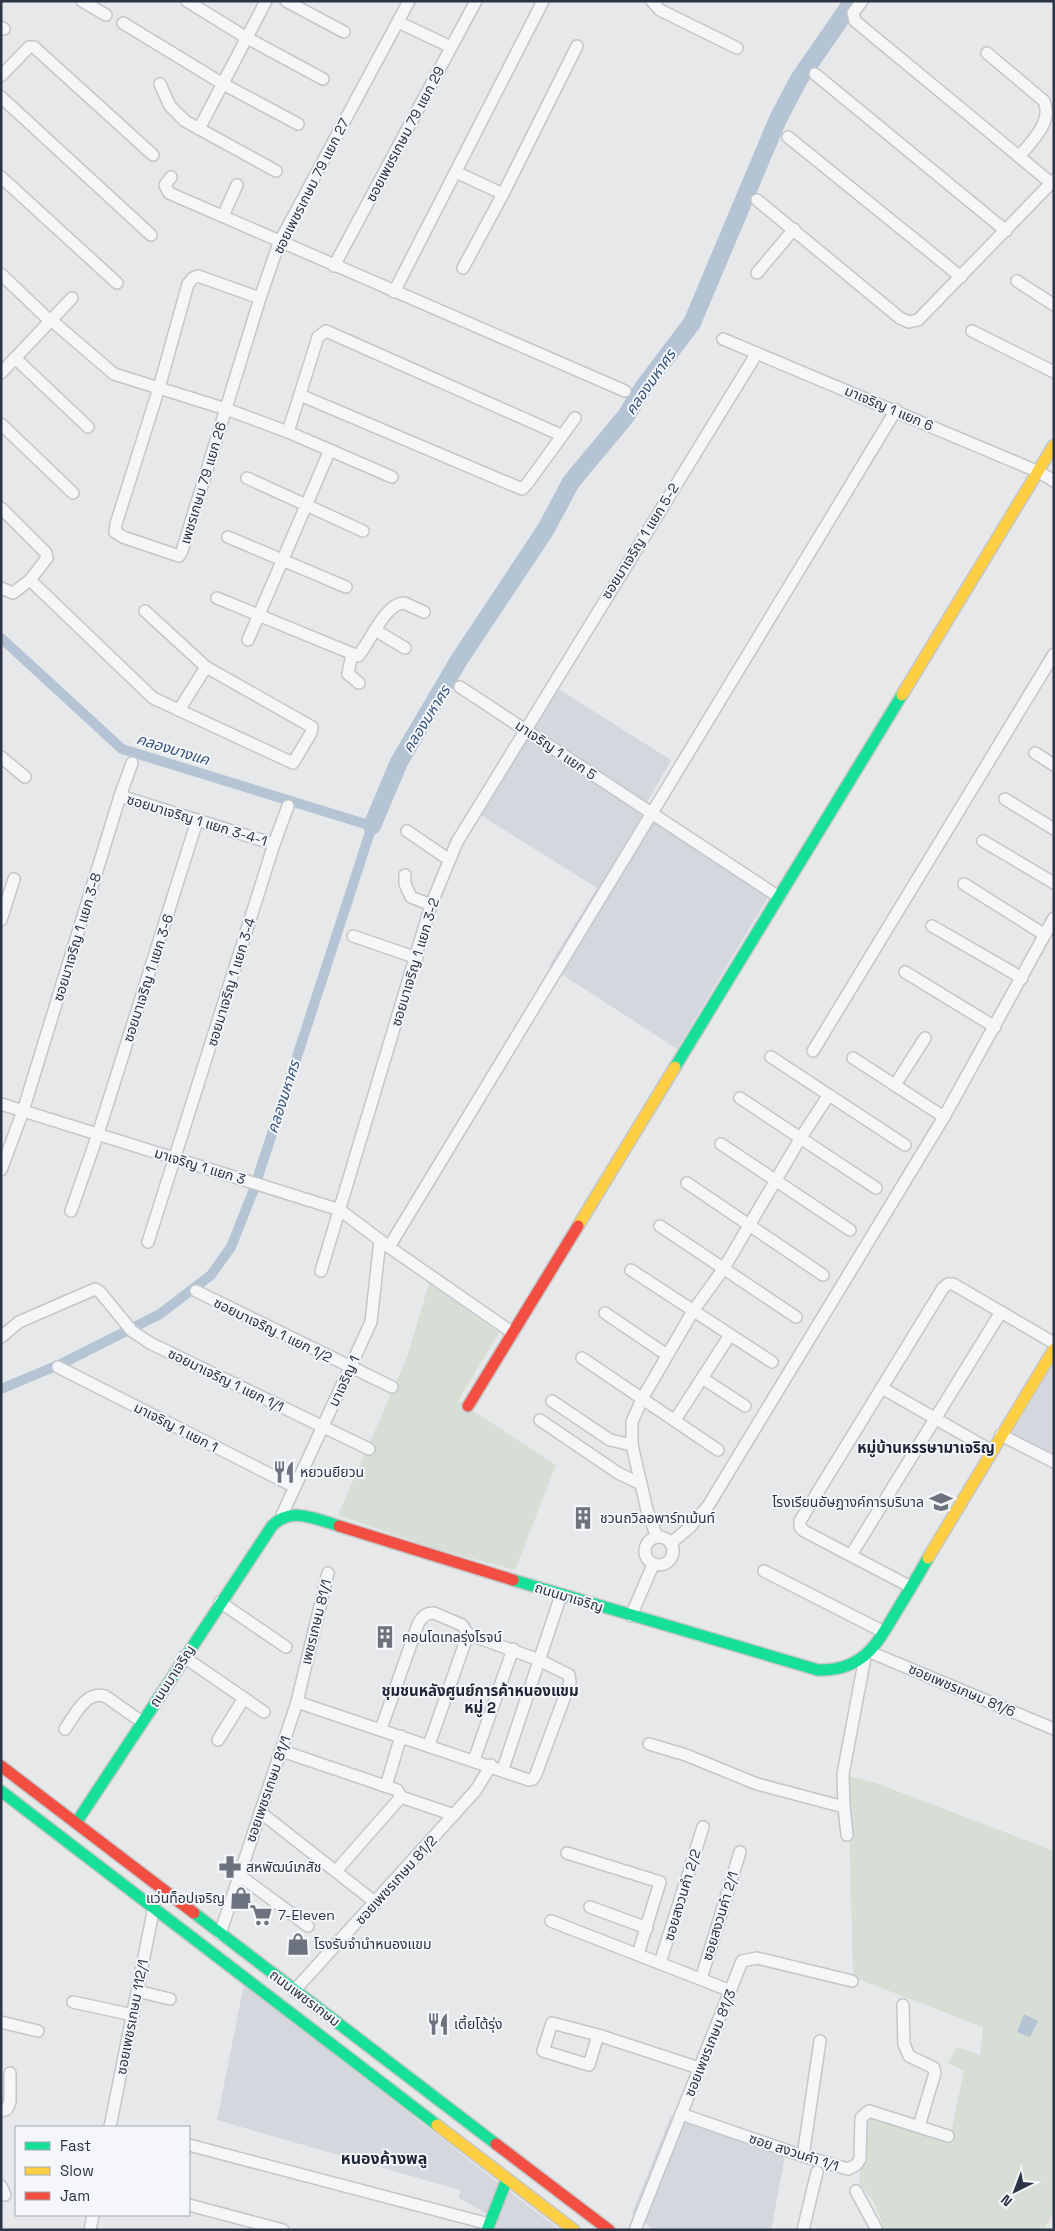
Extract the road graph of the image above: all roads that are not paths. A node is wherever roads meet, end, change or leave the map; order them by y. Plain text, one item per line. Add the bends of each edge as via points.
1 (82, 1) edge
2 (186, 1) edge
3 (266, 1) edge
4 (286, 1) edge
5 (409, 1) edge
6 (476, 1) edge
7 (543, 1) edge
8 (652, 1) edge
9 (862, 1) edge
10 (106, 15) dead end
11 (398, 22) junction
12 (123, 23) dead end
13 (344, 32) dead end
14 (247, 38) junction
15 (577, 46) dead end
16 (451, 47) junction
17 (737, 48) dead end
18 (987, 53) dead end
19 (815, 74) dead end
20 (1, 76) edge
21 (323, 78) dead end
22 (160, 84) dead end
23 (223, 84) junction
24 (1, 97) edge
25 (298, 124) dead end
26 (199, 129) junction
27 (788, 137) dead end
28 (153, 155) dead end
29 (1020, 157) junction
30 (276, 171) dead end
31 (456, 172) junction
32 (1, 177) edge
33 (171, 177) dead end
34 (1052, 182) edge
35 (238, 185) dead end
36 (503, 194) junction
37 (757, 200) dead end
38 (223, 216) junction
39 (794, 229) junction
40 (1006, 231) junction
41 (151, 236) dead end
42 (279, 243) junction
43 (334, 266) junction
44 (463, 268) dead end
45 (757, 273) dead end
46 (1, 274) edge
47 (961, 277) junction
48 (1017, 281) dead end
49 (117, 284) dead end
50 (394, 292) junction
51 (72, 298) dead end
52 (260, 298) junction
53 (1054, 305) edge
54 (50, 320) junction
55 (972, 331) dead end
56 (723, 338) dead end
57 (757, 354) junction
58 (15, 358) junction
59 (1052, 367) edge
60 (2, 370) edge
61 (159, 388) junction
62 (625, 391) dead end
63 (300, 395) junction
64 (226, 409) junction
65 (896, 410) junction
66 (575, 418) dead end
67 (1, 424) edge
68 (88, 427) dead end
69 (288, 432) junction
70 (561, 435) junction
71 (1054, 445) edge
72 (330, 450) junction
73 (1039, 472) junction
74 (392, 477) dead end
75 (247, 478) dead end
76 (1054, 481) edge
77 (73, 492) dead end
78 (306, 506) junction
79 (1, 508) edge
80 (363, 531) dead end
81 (228, 537) dead end
82 (283, 561) junction
83 (30, 580) junction
84 (346, 587) dead end
85 (5, 590) edge
86 (218, 598) dead end
87 (145, 611) dead end
88 (424, 612) dead end
89 (260, 616) junction
90 (375, 630) junction
91 (248, 640) dead end
92 (405, 648) dead end
93 (352, 654) junction
94 (1054, 654) edge
95 (206, 667) junction
96 (359, 684) dead end
97 (460, 687) dead end
98 (179, 710) junction
99 (524, 728) junction
100 (1035, 753) dead end
101 (1, 757) edge
102 (132, 763) dead end
103 (1054, 765) edge
104 (25, 777) dead end
105 (120, 796) junction
106 (1006, 799) dead end
107 (288, 806) dead end
108 (652, 814) junction
109 (197, 821) junction
110 (1054, 829) edge
111 (407, 831) dead end
112 (983, 841) dead end
113 (274, 844) junction
114 (448, 859) junction
115 (406, 876) dead end
116 (14, 879) dead end
117 (964, 884) dead end
118 (1054, 884) edge
119 (779, 897) junction
120 (431, 905) junction
121 (1054, 918) edge
122 (1, 920) edge
123 (932, 926) dead end
124 (1045, 935) junction
125 (353, 936) dead end
126 (417, 958) junction
127 (904, 972) dead end
128 (1022, 978) junction
129 (995, 1027) junction
130 (925, 1038) dead end
131 (814, 1051) dead end
132 (771, 1057) dead end
133 (853, 1058) dead end
134 (895, 1085) junction
135 (828, 1096) junction
136 (740, 1098) dead end
137 (1, 1104) edge
138 (23, 1111) junction
139 (944, 1117) junction
140 (98, 1134) junction
141 (800, 1139) junction
142 (721, 1144) dead end
143 (905, 1145) dead end
144 (175, 1159) junction
145 (1, 1170) edge
146 (775, 1182) junction
147 (688, 1183) dead end
148 (876, 1188) dead end
149 (340, 1210) junction
150 (71, 1211) dead end
151 (660, 1226) dead end
152 (748, 1226) junction
153 (850, 1230) dead end
154 (148, 1242) dead end
155 (384, 1244) junction
156 (724, 1268) junction
157 (631, 1270) dead end
158 (321, 1272) dead end
159 (823, 1275) dead end
160 (196, 1291) dead end
161 (693, 1311) junction
162 (1001, 1312) junction
163 (605, 1313) dead end
164 (796, 1317) dead end
165 (513, 1333) junction
166 (730, 1334) junction
167 (1, 1337) edge
168 (1054, 1343) edge
169 (1054, 1348) edge
170 (668, 1355) junction
171 (582, 1358) dead end
172 (772, 1362) dead end
173 (58, 1367) dead end
174 (350, 1368) junction
175 (702, 1378) junction
176 (392, 1387) dead end
177 (882, 1388) junction
178 (642, 1398) junction
179 (552, 1401) dead end
180 (468, 1406) dead end
181 (745, 1406) dead end
182 (935, 1418) junction
183 (540, 1420) dead end
184 (675, 1420) junction
185 (323, 1427) junction
186 (1001, 1435) junction
187 (632, 1445) junction
188 (369, 1449) dead end
189 (718, 1450) dead end
190 (992, 1451) junction
191 (1054, 1462) edge
192 (641, 1484) junction
193 (295, 1487) junction
194 (282, 1516) junction
195 (657, 1537) junction
196 (671, 1542) junction
197 (851, 1555) junction
198 (653, 1565) junction
199 (764, 1571) dead end
200 (328, 1573) dead end
201 (911, 1587) junction
202 (561, 1595) junction
203 (220, 1602) junction
204 (631, 1616) junction
205 (884, 1632) junction
206 (468, 1634) junction
207 (286, 1647) dead end
208 (513, 1649) junction
209 (867, 1654) junction
210 (184, 1657) junction
211 (539, 1660) junction
212 (304, 1672) joint
213 (244, 1698) junction
214 (297, 1702) junction
215 (264, 1712) dead end
216 (142, 1722) junction
217 (65, 1729) dead end
218 (1054, 1729) edge
219 (381, 1730) junction
220 (401, 1736) junction
221 (218, 1740) dead end
222 (649, 1744) dead end
223 (429, 1745) junction
224 (282, 1751) junction
225 (474, 1760) junction
226 (491, 1765) junction
227 (1, 1766) edge
228 (502, 1769) junction
229 (386, 1786) junction
230 (1, 1791) edge
231 (401, 1797) junction
232 (844, 1807) junction
233 (260, 1812) junction
234 (454, 1815) junction
235 (76, 1823) junction
236 (703, 1827) dead end
237 (848, 1835) dead end
238 (65, 1838) junction
239 (740, 1852) dead end
240 (567, 1854) dead end
241 (336, 1871) junction
242 (240, 1875) junction
243 (376, 1903) junction
244 (154, 1907) junction
245 (590, 1908) dead end
246 (551, 1921) dead end
247 (308, 1926) dead end
248 (647, 1928) junction
249 (220, 1934) junction
250 (638, 1954) junction
251 (660, 1963) junction
252 (701, 1980) junction
253 (852, 1981) dead end
254 (294, 1991) junction
255 (137, 1992) junction
256 (731, 1992) junction
257 (170, 1999) dead end
258 (73, 2002) dead end
259 (903, 2005) dead end
260 (133, 2015) junction
261 (1, 2022) edge
262 (38, 2031) dead end
263 (598, 2035) junction
264 (820, 2042) dead end
265 (699, 2068) junction
266 (10, 2073) dead end
267 (1, 2111) edge
268 (681, 2114) junction
269 (110, 2126) edge
270 (919, 2126) junction
271 (948, 2136) dead end
272 (190, 2145) edge
273 (802, 2156) junction
274 (817, 2172) dead end
275 (507, 2178) junction
276 (856, 2191) dead end
277 (190, 2205) edge
278 (93, 2216) edge
279 (488, 2227) edge
280 (90, 2230) edge
281 (283, 2230) edge
282 (574, 2230) edge
283 (609, 2230) edge
284 (635, 2230) edge
285 (803, 2230) edge
286 (877, 2230) edge

1 - 10 street
2 - 14 street
3 - 14 street
4 - 13 street
5 - 11 street, ซอยเพชรเกษม 79 แยก 27
6 - 16 street, ซอยเพชรเกษม 79 แยก 29
7 - 31 street
8 - 17 street via 660,10
9 - 29 street via 853,13 855,22
11 - 16 street
11 - 42 street, ซอยเพชรเกษม 79 แยก 27
12 - 23 street
14 - 21 street
14 - 23 street
15 - 36 street
16 - 43 street, ซอยเพชรเกษม 79 แยก 29
18 - 29 street via 1044,101 1048,111 1045,122
19 - 40 street
20 - 28 street via 23,51 34,47
22 - 26 street via 177,114
23 - 25 street
23 - 26 street
24 - 41 street
26 - 30 street
27 - 47 street
29 - 34 street
31 - 36 street
31 - 50 street
32 - 49 street
33 - 38 street via 165,185 169,193
34 - 40 street
35 - 38 street
36 - 44 street
37 - 39 street
38 - 42 street
39 - 45 street
39 - 47 street via 900,318 909,322 918,320
40 - 47 street
42 - 43 street
42 - 52 street, ซอยเพชรเกษม 79 แยก 27
43 - 50 street
46 - 54 street
48 - 53 street
50 - 62 street
51 - 54 street
52 - 61 street via 198,276 193,278 188,284
52 - 64 street, ซอยเพชรเกษม 79 แยก 27
54 - 58 street
54 - 61 street via 114,374
55 - 59 street
56 - 57 street, มาเจริญ 1 แยก 6
57 - 65 street, มาเจริญ 1 แยก 6
57 - 99 street, ซอยมาเจริญ 1 แยก 5-2
58 - 60 street
58 - 68 street
61 - 64 street
61 - 64 street, เพชรเกษม 79 แยก 26 via 115,532 179,556
63 - 69 street
63 - 70 street via 522,488
63 - 70 street via 318,337 326,331
64 - 69 street
65 - 73 street, มาเจริญ 1 แยก 6
65 - 108 street
66 - 70 street
67 - 77 street
69 - 72 street
71 - 73 main road
72 - 74 street
72 - 78 street
73 - 76 street, มาเจริญ 1 แยก 6
73 - 119 main road
75 - 78 street
78 - 80 street
78 - 82 street
79 - 83 street via 46,553 47,558
81 - 82 street
82 - 84 street
82 - 89 street
83 - 85 street via 13,593
83 - 98 street via 153,698
86 - 89 street
87 - 95 street
88 - 90 street via 400,603 390,610
89 - 91 street
89 - 93 street
90 - 92 street
90 - 93 street via 360,654
93 - 96 street via 348,674
94 - 131 street
95 - 98 street
95 - 98 street via 312,727 298,758 293,763 287,762
97 - 99 street, มาเจริญ 1 แยก 5
99 - 108 street, มาเจริญ 1 แยก 5
99 - 114 street, ซอยมาเจริญ 1 แยก 3-2
100 - 103 street
101 - 104 street
102 - 105 street, ซอยมาเจริญ 1 แยก 3-8
105 - 109 street, ซอยมาเจริญ 1 แยก 3-4-1
105 - 138 street, ซอยมาเจริญ 1 แยก 3-8
106 - 110 street
107 - 113 street, ซอยมาเจริญ 1 แยก 3-4
108 - 119 street, มาเจริญ 1 แยก 5
108 - 155 street
109 - 113 street, ซอยมาเจริญ 1 แยก 3-4-1
109 - 140 street, ซอยมาเจริญ 1 แยก 3-6
111 - 114 street
112 - 118 street
113 - 144 street, ซอยมาเจริญ 1 แยก 3-4
114 - 120 street, ซอยมาเจริญ 1 แยก 3-2
115 - 120 street via 405,884 411,897
116 - 122 street
117 - 124 street
119 - 165 main road
120 - 126 street, ซอยมาเจริญ 1 แยก 3-2
121 - 124 street
123 - 128 street
124 - 128 street
125 - 126 street
126 - 149 street, ซอยมาเจริญ 1 แยก 3-2
127 - 129 street
128 - 129 street
129 - 139 street
130 - 134 street
132 - 135 street
133 - 134 street
134 - 139 street
135 - 141 street
135 - 143 street
136 - 141 street
137 - 138 street, มาเจริญ 1 แยก 3
138 - 140 street, มาเจริญ 1 แยก 3
138 - 145 street, ซอยมาเจริญ 1 แยก 3-8
139 - 196 street via 708,1506
140 - 144 street, มาเจริญ 1 แยก 3
140 - 150 street, ซอยมาเจริญ 1 แยก 3-6
141 - 146 street
141 - 148 street
142 - 146 street
144 - 149 street, มาเจริญ 1 แยก 3
144 - 154 street, ซอยมาเจริญ 1 แยก 3-4
146 - 152 street
146 - 153 street
147 - 152 street
149 - 155 street, มาเจริญ 1 แยก 3
149 - 158 street, ซอยมาเจริญ 1 แยก 3-2
151 - 156 street
152 - 156 street
152 - 159 street
155 - 165 street, มาเจริญ 1 แยก 3
155 - 174 street, มาเจริญ 1 via 371,1322
156 - 161 street
156 - 164 street
157 - 161 street
160 - 174 street, ซอยมาเจริญ 1 แยก 1/2
161 - 166 street
161 - 170 street
162 - 168 street
162 - 177 street via 948,1284 939,1293
162 - 182 street
163 - 170 street
165 - 180 main road
166 - 172 street
166 - 175 street
167 - 185 street, ซอยมาเจริญ 1 แยก 1/1 via 19,1322 90,1289 100,1292 131,1330 150,1343
169 - 186 main road, ถนนมาเจริญ
170 - 178 street
171 - 178 street
173 - 193 street, มาเจริญ 1 แยก 1
174 - 176 street, ซอยมาเจริญ 1 แยก 1/2
174 - 185 street, มาเจริญ 1
175 - 181 street
175 - 184 street
177 - 182 street
177 - 197 street via 800,1521 804,1531
178 - 184 street
178 - 187 street via 632,1422
179 - 187 street via 610,1440
182 - 190 street
182 - 197 street
183 - 192 street via 618,1474
184 - 189 street
185 - 188 street, ซอยมาเจริญ 1 แยก 1/1
185 - 193 street, มาเจริญ 1
186 - 190 main road, ถนนมาเจริญ
186 - 191 street
187 - 192 street
190 - 201 main road, ถนนมาเจริญ
192 - 195 street
193 - 194 street, มาเจริญ 1
194 - 202 main road, ถนนมาเจริญ via 293,1513 305,1516
194 - 203 main road, ถนนมาเจริญ via 263,1537
195 - 196 street
195 - 198 street via 649,1541 645,1549 646,1558
196 - 198 street via 674,1552 670,1560 663,1565
197 - 201 street
198 - 204 street
199 - 205 street
200 - 212 street, เพชรเกษม 81/1
201 - 205 main road, ถนนมาเจริญ
202 - 204 main road, ถนนมาเจริญ
202 - 211 street
203 - 207 street
203 - 210 main road, ถนนมาเจริญ
204 - 209 main road, ถนนมาเจริญ via 818,1670 846,1668
205 - 209 main road, ถนนมาเจริญ
206 - 208 street
206 - 219 street via 462,1625 434,1613 425,1615 418,1624
206 - 223 street
208 - 211 street
208 - 225 street
209 - 218 street, ซอยเพชรเกษม 81/6
209 - 232 street via 843,1774
210 - 213 street
210 - 216 main road, ถนนมาเจริญ
211 - 228 street
211 - 228 street via 568,1675 570,1682 533,1779
212 - 214 street, ซอยเพชรเกษม 81/1
213 - 215 street
213 - 221 street
214 - 219 street
214 - 224 street, ซอยเพชรเกษม 81/1
216 - 217 street via 99,1695 83,1702
216 - 235 main road, ถนนมาเจริญ
219 - 220 street
220 - 223 street
220 - 229 street
222 - 232 street via 686,1755 757,1784
223 - 225 street
224 - 229 street
224 - 233 street, ซอยเพชรเกษม 81/1
225 - 226 street
226 - 228 street
226 - 234 street, ซอยเพชรเกษม 81/2 via 476,1790
227 - 235 main road, ถนนเพชรเกษม
229 - 231 street via 397,1790
230 - 238 main road, ถนนเพชรเกษม
231 - 234 street
231 - 241 street
232 - 237 street
233 - 241 street
233 - 242 street, ซอยเพชรเกษม 81/1
234 - 243 street, ซอยเพชรเกษม 81/2
235 - 238 main road, ถนนมาเจริญ
235 - 249 main road, ถนนเพชรเกษม
236 - 251 street, ซอยสงวนคำ 2/2
238 - 244 main road, ถนนเพชรเกษม
239 - 252 street, ซอยสงวนคำ 2/1
240 - 248 street via 660,1882
241 - 243 street
242 - 247 street
242 - 249 street, ซอยเพชรเกษม 81/1
243 - 254 street, ซอยเพชรเกษม 81/2
244 - 255 street, ซอยเพชรเกษม 112/1
244 - 275 main road, ถนนเพชรเกษม
245 - 248 street
246 - 250 street
248 - 250 street
249 - 254 main road, ถนนเพชรเกษม
250 - 251 street
251 - 252 street
252 - 256 street
253 - 256 street, ซอยเพชรเกษม 81/3 via 757,1958 742,1962
254 - 283 main road, ถนนเพชรเกษม
255 - 257 street
255 - 260 street, ซอยเพชรเกษม 112/1
256 - 265 street, ซอยเพชรเกษม 81/3
258 - 260 street
259 - 270 street via 904,2044 909,2056 934,2068 935,2073
260 - 269 street, ซอยเพชรเกษม 112/1
261 - 262 street
263 - 263 street via 589,2065 543,2051 552,2023
263 - 265 street
264 - 273 street
265 - 268 street, ซอยเพชรเกษม 81/3
266 - 267 street via 10,2102 7,2109
268 - 273 street, ซอย สงวนคำ 1/1
268 - 284 street, ซอยเพชรเกษม 81/3
270 - 271 street
270 - 273 street, ซอย สงวนคำ 1/1 via 869,2111 861,2118 860,2159 856,2165 848,2169
272 - 279 street
274 - 285 street
275 - 279 main road
275 - 282 main road, ถนนเพชรเกษม
276 - 286 street
277 - 281 street
278 - 280 street

